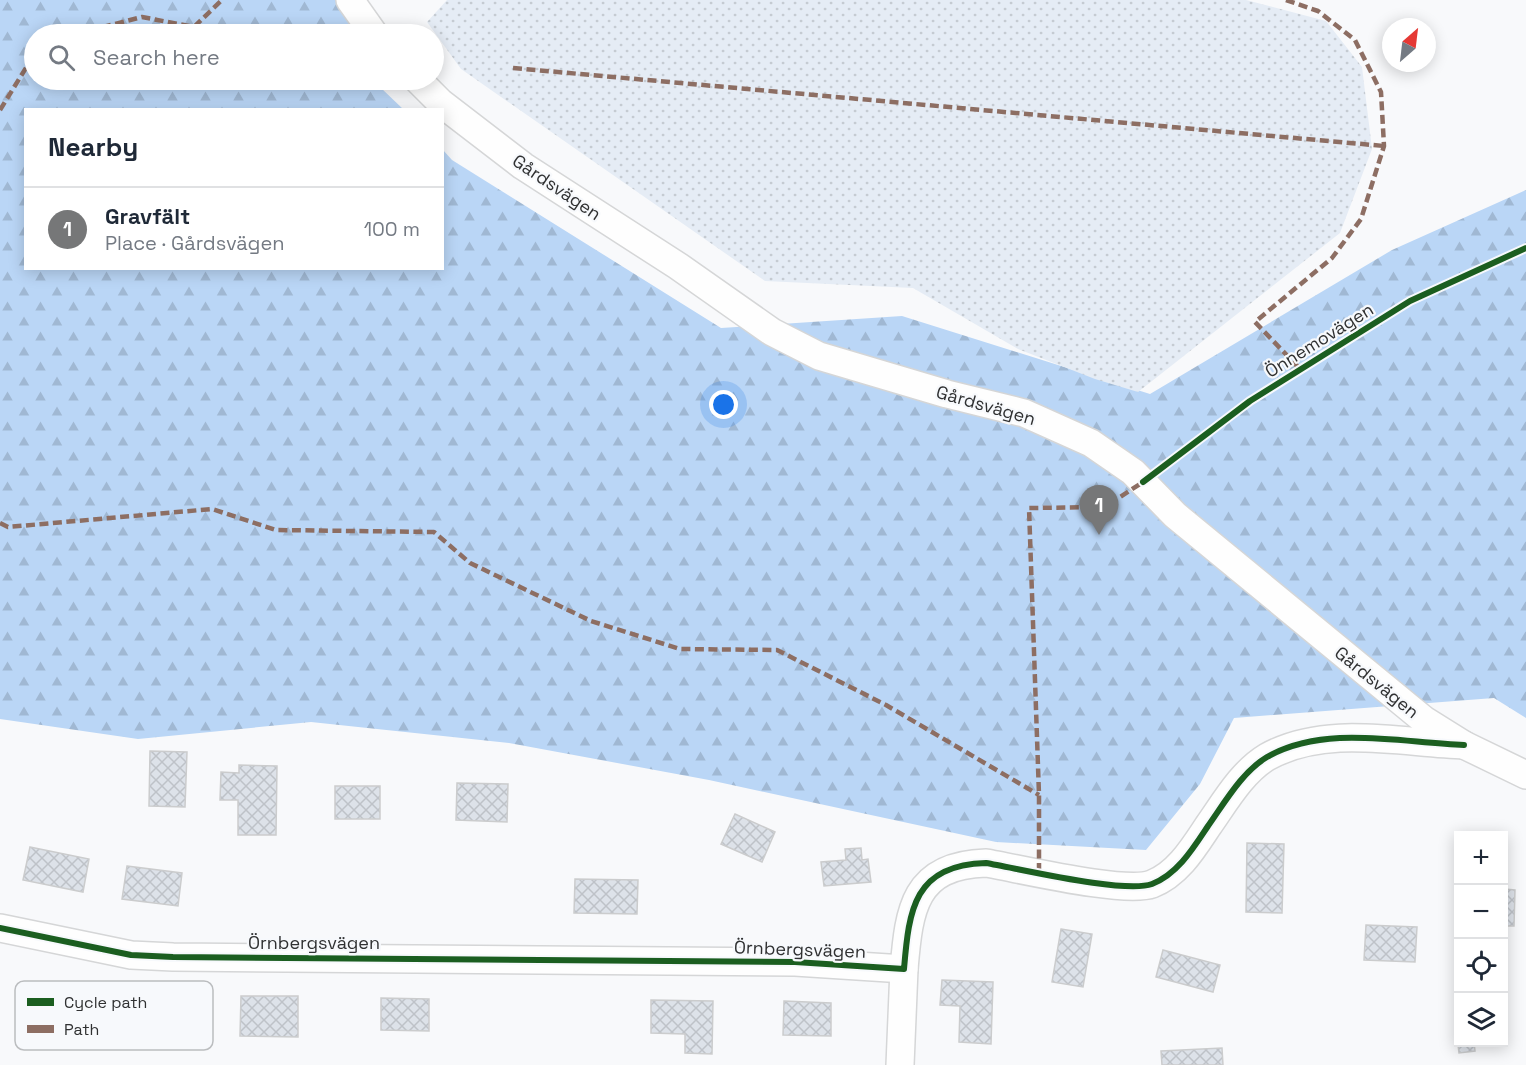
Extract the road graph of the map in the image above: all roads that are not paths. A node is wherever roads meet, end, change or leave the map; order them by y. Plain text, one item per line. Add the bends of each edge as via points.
1 (350, 0) edge
2 (367, 24) edge
3 (428, 90) edge
4 (1464, 745) junction
5 (1526, 775) edge
6 (0, 928) edge
7 (904, 969) junction
8 (900, 1065) edge

1 - 2 street
3 - 4 street, Gårdsvägen via 523,166 772,332 819,356 1024,413 1091,443 1134,472 1175,515 1290,613 1424,720
4 - 5 street, Gårdsvägen
4 - 7 street via 1341,737 1298,745 1268,757 1233,790 1187,857 1151,884 1126,888 986,863 947,869 921,888 913,906
6 - 7 street, Örnbergsvägen via 142,955 795,962
7 - 8 street

